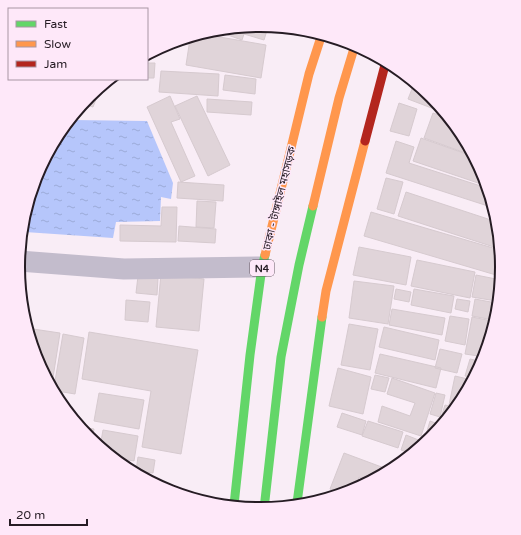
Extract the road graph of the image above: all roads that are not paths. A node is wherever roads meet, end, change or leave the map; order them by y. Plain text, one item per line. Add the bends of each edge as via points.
1 (320, 40) edge
2 (354, 51) edge
3 (384, 68) edge
4 (25, 261) edge
5 (262, 267) junction
6 (297, 500) edge
7 (234, 501) edge
8 (265, 503) edge

1 - 5 main road, ঢাকা - টাঙ্গাইল মহাসড়ক / N4 via 309,74
2 - 8 main road via 339,98 282,349
3 - 6 main road via 326,291
4 - 5 street via 124,269
5 - 7 main road, ঢাকা - টাঙ্গাইল মহাসড়ক / N4

